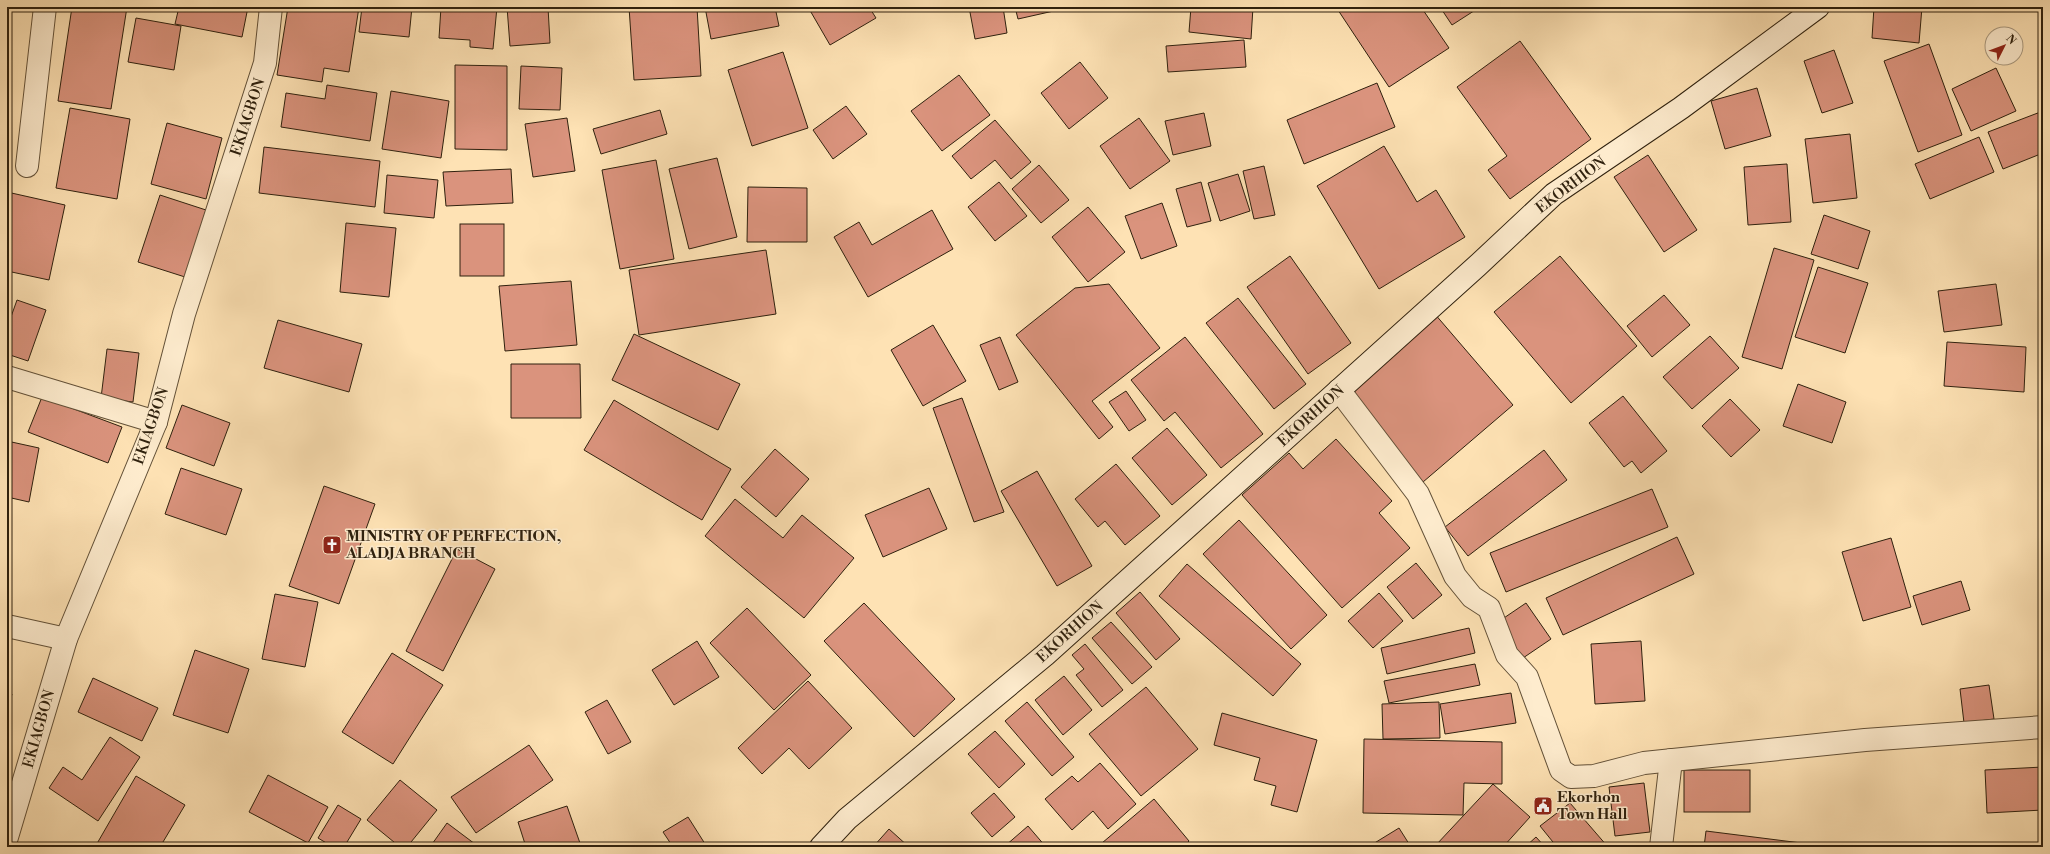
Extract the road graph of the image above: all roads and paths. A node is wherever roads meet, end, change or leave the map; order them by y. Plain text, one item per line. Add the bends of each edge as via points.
1 (45, 7) edge
2 (271, 7) edge
3 (1818, 7) edge
4 (27, 166) dead end
5 (7, 378) edge
6 (1339, 390) junction
7 (156, 422) junction
8 (7, 626) edge
9 (66, 639) junction
10 (2043, 727) edge
11 (1671, 760) junction
12 (7, 837) edge
13 (821, 847) edge
14 (1661, 847) edge

1 - 4 street
2 - 7 street, EKIAGBON via 265,63 184,314
3 - 6 street, EKORHION via 1681,108 1554,194
5 - 7 street
6 - 11 street via 1418,494 1455,576 1472,597 1489,608 1507,655 1527,677 1561,770 1571,777 1594,776 1644,763
6 - 13 street, EKORHION via 1044,655 847,819
7 - 9 street, EKIAGBON
8 - 9 street
9 - 12 street, EKIAGBON
10 - 11 street via 1865,740
11 - 14 street

